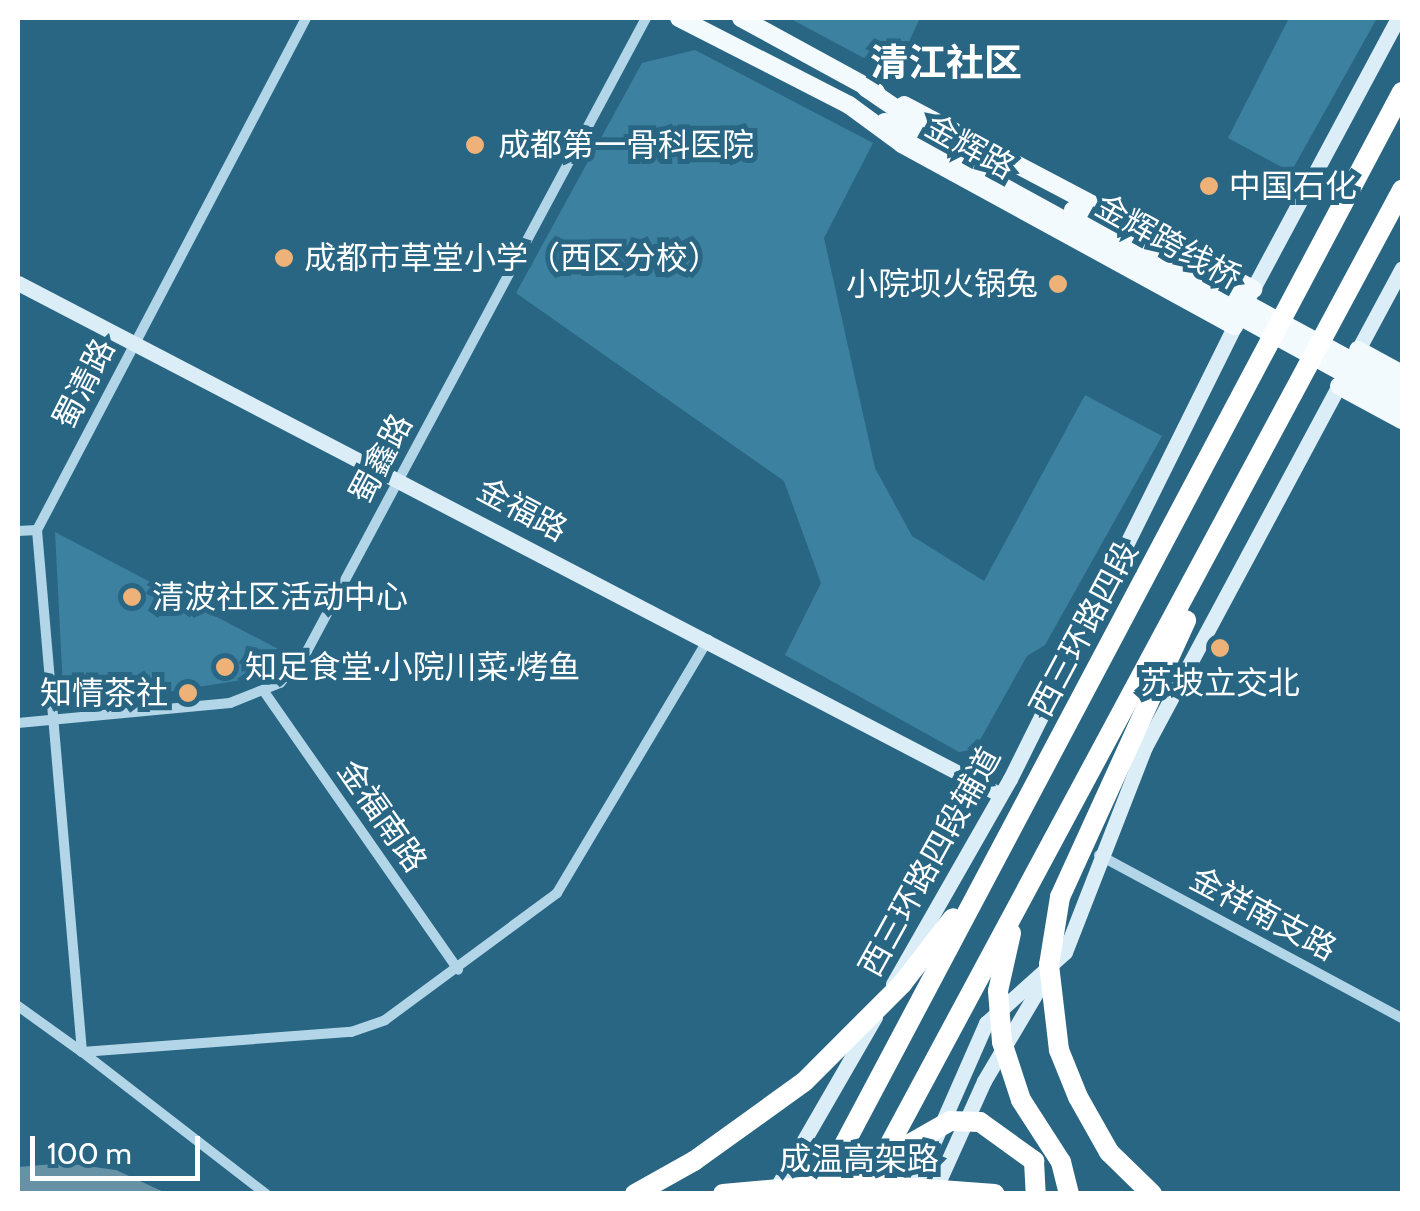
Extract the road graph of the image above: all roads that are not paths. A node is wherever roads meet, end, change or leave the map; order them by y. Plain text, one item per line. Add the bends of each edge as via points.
1 (306, 18) edge
2 (646, 18) edge
3 (679, 18) edge
4 (741, 18) edge
5 (1398, 18) edge
6 (866, 88) junction
7 (1402, 92) edge
8 (849, 106) junction
9 (913, 129) junction
10 (1402, 190) edge
11 (1402, 268) edge
12 (18, 283) edge
13 (1252, 290) junction
14 (1234, 326) junction
15 (134, 342) junction
16 (1358, 350) junction
17 (1402, 374) edge
18 (1339, 386) junction
19 (1402, 388) edge
20 (1402, 405) edge
21 (1402, 420) edge
22 (400, 477) junction
23 (1232, 515) junction
24 (36, 530) junction
25 (18, 531) edge
26 (708, 639) junction
27 (264, 690) junction
28 (52, 720) junction
29 (18, 723) edge
30 (997, 793) junction
31 (1100, 855) junction
32 (987, 872) junction
33 (1016, 908) junction
34 (1056, 960) junction
35 (458, 970) junction
36 (18, 1006) edge
37 (1401, 1012) edge
38 (82, 1052) junction
39 (266, 1194) edge
40 (635, 1194) edge
41 (723, 1194) edge
42 (773, 1194) edge
43 (818, 1194) edge
44 (866, 1194) edge
45 (910, 1194) edge
46 (933, 1194) edge
47 (995, 1194) edge
48 (1036, 1194) edge
49 (1069, 1194) edge
50 (1152, 1194) edge

1 - 15 street, 蜀清路
2 - 22 street, 蜀鑫路
3 - 8 main road, 金辉路
4 - 6 main road, 金辉路
5 - 13 main road, 西三环路四段辅道
6 - 9 main road
6 - 13 main road, 金辉路
7 - 32 highway, 西三环路四段
8 - 9 main road
8 - 14 main road, 金辉路 via 902,144
9 - 19 main road, 金辉跨线桥
9 - 20 main road, 金辉跨线桥
10 - 23 highway
11 - 16 main road
12 - 15 main road, 金福路
13 - 14 main road, 西三环路四段辅道
14 - 30 main road, 西三环路四段辅道
15 - 22 main road, 金福路
15 - 24 street, 蜀清路
16 - 17 main road
16 - 18 main road
18 - 21 main road
18 - 31 main road via 1145,747
22 - 26 main road, 金福路
22 - 27 street, 蜀鑫路 via 307,651 280,683
23 - 33 highway
23 - 50 highway via 1060,897 1052,932 1051,1011 1078,1097 1109,1152
24 - 25 street
24 - 28 street
26 - 30 main road, 金福路
26 - 35 street via 558,893
27 - 28 street, 蜀鑫路 via 230,703
27 - 35 street, 金福南路
28 - 29 street, 蜀鑫路
28 - 38 street
30 - 42 main road, 西三环路四段辅道
31 - 34 main road
31 - 37 street, 金祥南支路
32 - 40 highway via 902,984 804,1082 694,1161
32 - 43 highway, 西三环路四段
33 - 44 highway
33 - 49 highway via 998,991 1002,1042 1021,1100 1061,1162
34 - 45 main road via 986,1023
34 - 46 main road via 1021,1010
35 - 38 street via 385,1020 351,1032
36 - 38 street
38 - 39 street
41 - 47 highway, 成温高架路 via 846,1183
44 - 48 highway via 902,1149 950,1121 998,1130 1034,1160

